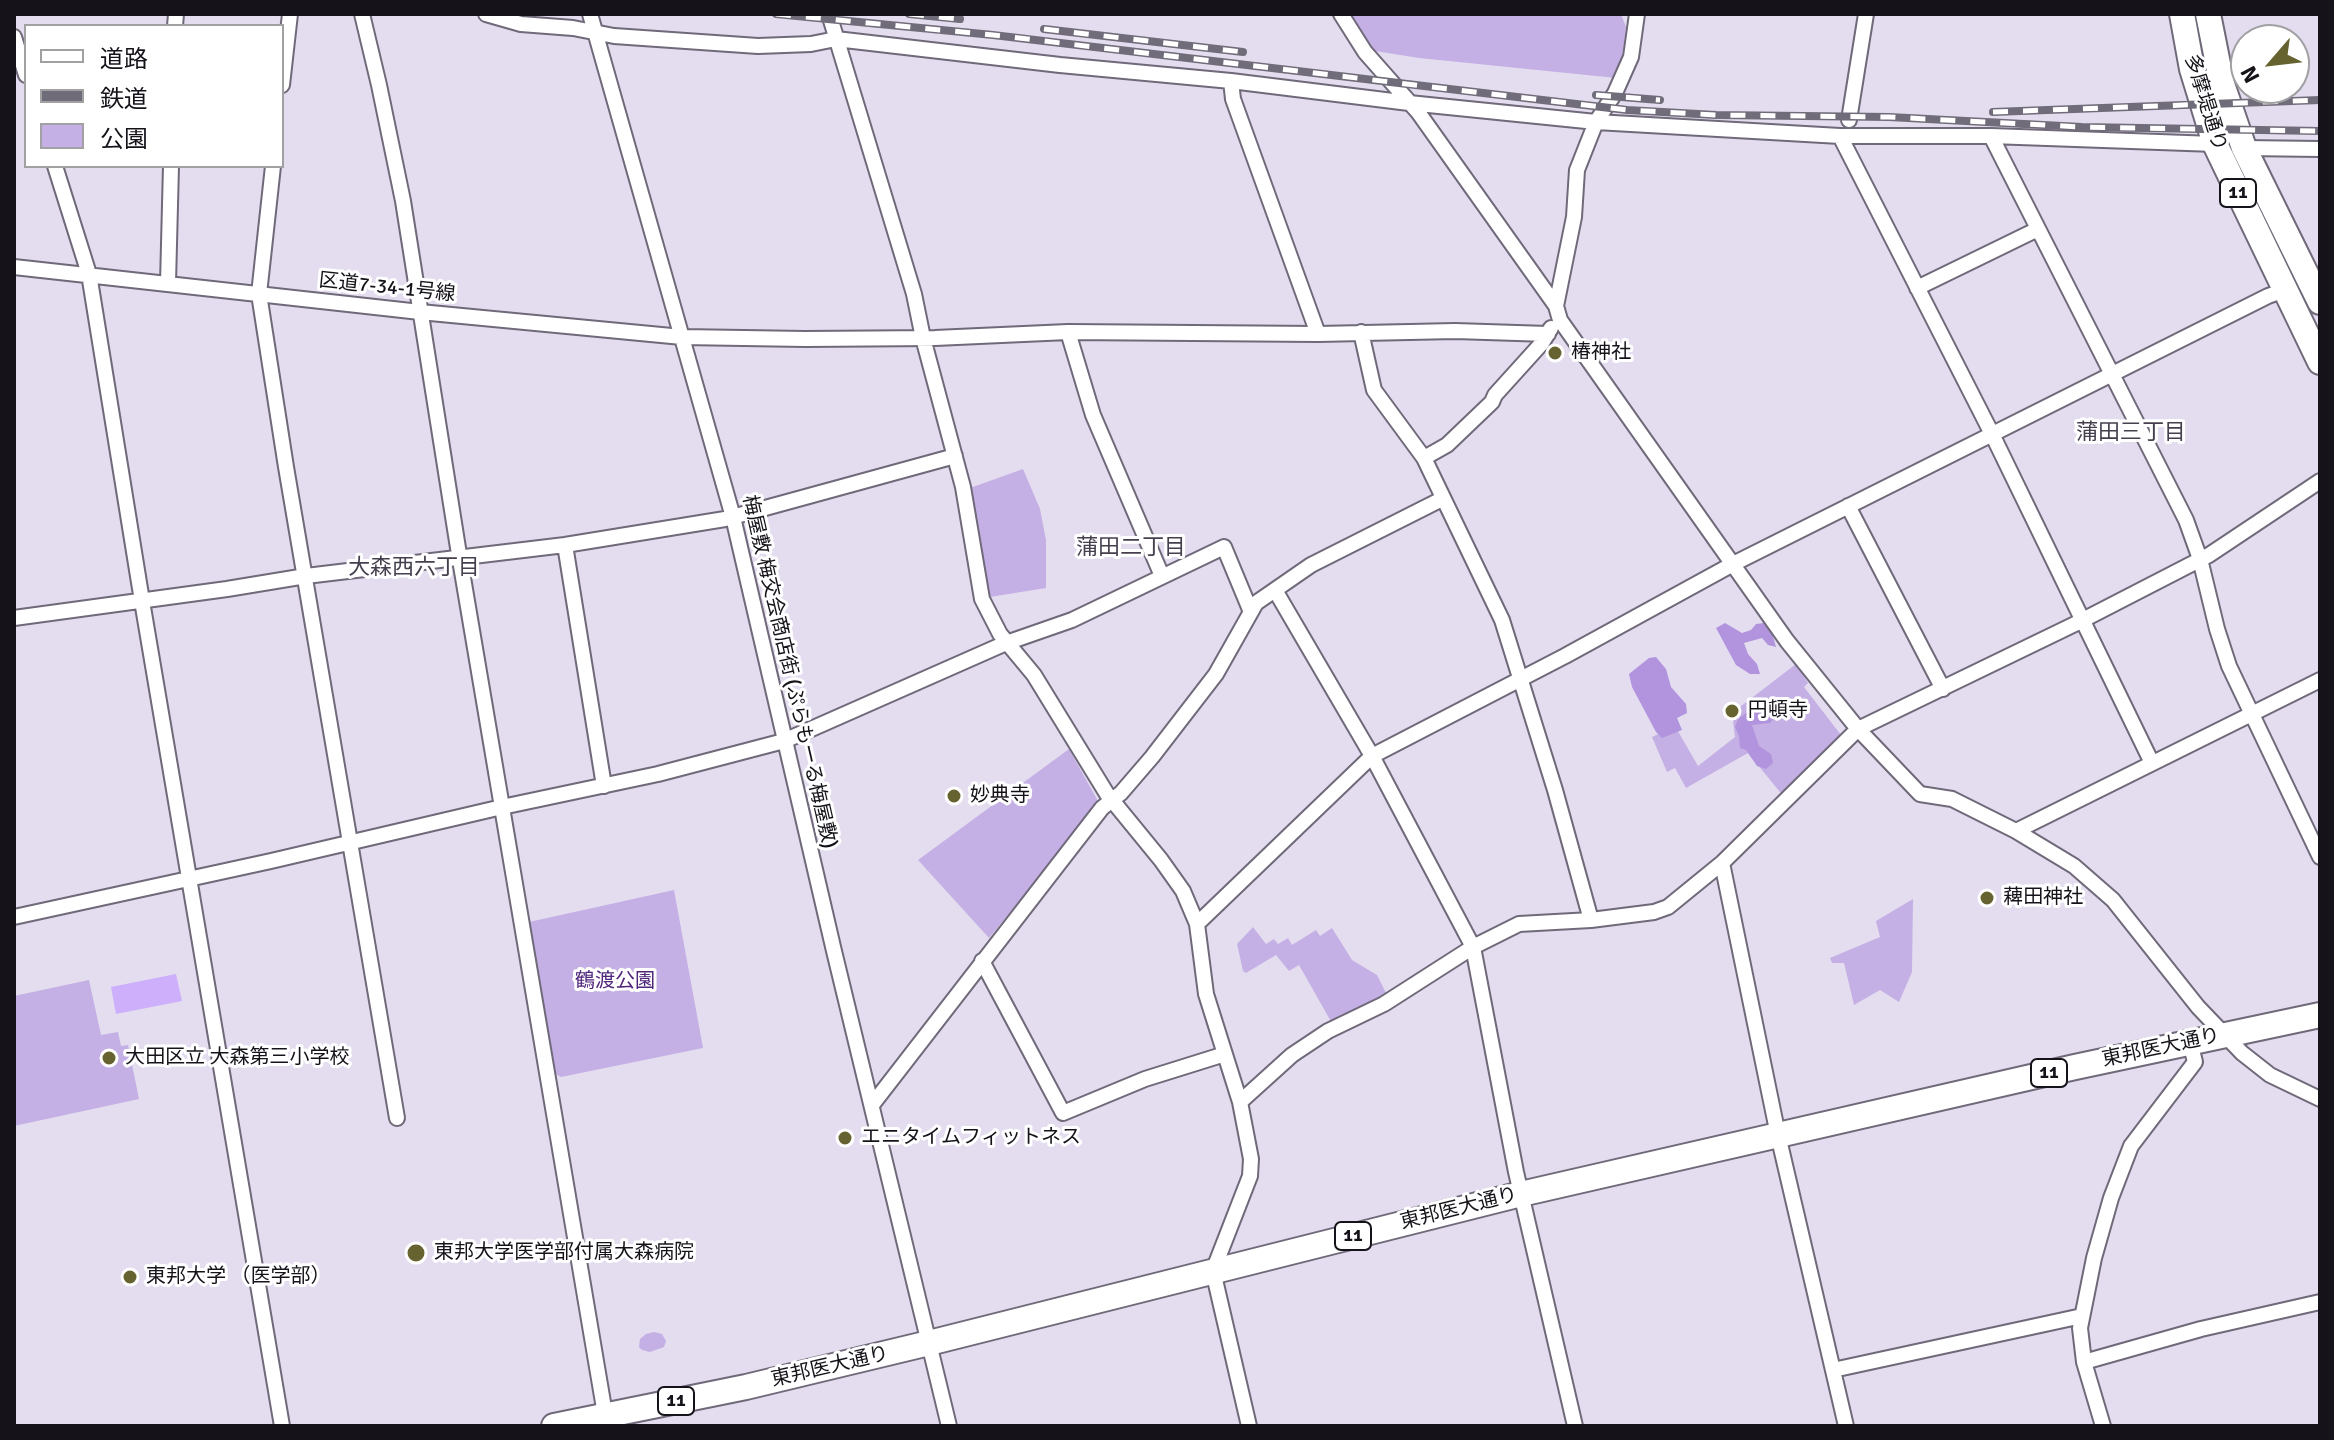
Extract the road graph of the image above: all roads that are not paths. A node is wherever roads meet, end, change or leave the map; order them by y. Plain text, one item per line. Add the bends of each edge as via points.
1 (290, 14) edge
2 (362, 14) edge
3 (486, 14) edge
4 (590, 14) edge
5 (829, 14) edge
6 (1341, 14) edge
7 (1637, 14) edge
8 (1866, 14) edge
9 (2182, 14) edge
10 (2208, 14) edge
11 (594, 32) junction
12 (14, 37) edge
13 (836, 39) junction
14 (284, 67) edge
15 (24, 69) edge
16 (1231, 81) junction
17 (1409, 103) junction
18 (1849, 120) dead end
19 (1596, 122) junction
20 (1840, 136) junction
21 (1991, 136) junction
22 (2215, 144) junction
23 (2244, 148) junction
24 (2320, 149) edge
25 (56, 168) edge
26 (171, 168) edge
27 (273, 168) edge
28 (2038, 229) junction
29 (14, 267) edge
30 (89, 274) junction
31 (168, 283) junction
32 (1917, 288) junction
33 (2285, 290) junction
34 (259, 294) junction
35 (2320, 302) edge
36 (420, 312) junction
37 (1558, 313) junction
38 (1068, 332) junction
39 (1361, 332) junction
40 (1318, 334) junction
41 (1548, 334) junction
42 (682, 337) junction
43 (923, 338) junction
44 (2320, 362) edge
45 (2112, 374) junction
46 (1992, 434) junction
47 (955, 456) junction
48 (1424, 458) junction
49 (2320, 481) edge
50 (1442, 499) junction
51 (1848, 506) junction
52 (733, 517) junction
53 (565, 545) junction
54 (460, 559) junction
55 (2200, 559) junction
56 (1733, 564) junction
57 (306, 576) junction
58 (1162, 576) junction
59 (1275, 590) junction
60 (142, 601) junction
61 (1251, 612) junction
62 (14, 618) edge
63 (2084, 619) junction
64 (1006, 643) junction
65 (1520, 678) junction
66 (2320, 680) edge
67 (1943, 689) junction
68 (2251, 714) junction
69 (1858, 729) junction
70 (784, 741) junction
71 (1372, 756) junction
72 (2152, 763) junction
73 (604, 786) junction
74 (1112, 801) junction
75 (502, 807) junction
76 (2016, 831) junction
77 (350, 843) junction
78 (2320, 857) edge
79 (1722, 863) junction
80 (189, 880) junction
81 (14, 917) edge
82 (1591, 920) junction
83 (1197, 924) junction
84 (1473, 947) junction
85 (982, 961) junction
86 (2320, 1015) edge
87 (2225, 1034) junction
88 (2190, 1042) junction
89 (1225, 1054) junction
90 (2320, 1099) edge
91 (1240, 1102) junction
92 (872, 1105) junction
93 (397, 1118) dead end
94 (1778, 1135) junction
95 (1521, 1194) junction
96 (1213, 1271) junction
97 (2320, 1302) edge
98 (2082, 1316) junction
99 (929, 1343) junction
100 (2084, 1362) junction
101 (1833, 1370) junction
102 (606, 1420) edge
103 (282, 1426) edge
104 (554, 1426) edge
105 (949, 1426) edge
106 (1249, 1426) edge
107 (1575, 1426) edge
108 (1846, 1426) edge
109 (2103, 1426) edge

1 - 14 street
2 - 36 street via 403,201
3 - 11 street via 521,24
4 - 11 street, 梅屋敷 梅交会商店街 (ぷらもーる梅屋敷)
5 - 13 street
6 - 17 street
7 - 19 street via 1631,57
8 - 18 street
9 - 22 main road, 多摩堤通り / 11
10 - 23 main road, 多摩堤通り / 11 via 2222,84
11 - 13 street via 758,46
11 - 42 street, 梅屋敷 梅交会商店街 (ぷらもーる梅屋敷)
12 - 15 street
13 - 16 street
13 - 43 street
16 - 17 street
16 - 40 street
17 - 19 street
17 - 37 street
19 - 20 street
19 - 37 street via 1577,170
20 - 21 street
20 - 32 street
21 - 22 street
21 - 28 street
22 - 33 main road, 多摩堤通り / 11
23 - 24 street
23 - 35 main road, 多摩堤通り / 11
25 - 30 street
26 - 31 street
27 - 34 street
28 - 32 street
28 - 45 street
29 - 30 street, 区道7-34-1号線
30 - 31 street, 区道7-34-1号線
30 - 60 street
31 - 34 street, 区道7-34-1号線
32 - 46 street
33 - 44 main road, 多摩堤通り / 11
33 - 45 street
34 - 36 street, 区道7-34-1号線
34 - 57 street
36 - 42 street, 区道7-34-1号線
36 - 54 street
37 - 41 street
37 - 56 street
38 - 40 street, 区道7-34-1号線
38 - 43 street, 区道7-34-1号線
38 - 58 street via 1093,415
39 - 40 street, 区道7-34-1号線
39 - 41 street, 区道7-34-1号線
39 - 48 street via 1374,390
41 - 48 street via 1492,402 1447,445
42 - 43 street, 区道7-34-1号線
42 - 52 street, 梅屋敷 梅交会商店街 (ぷらもーる梅屋敷)
43 - 47 street
45 - 46 street
45 - 55 street via 2186,520
46 - 51 street
46 - 63 street
47 - 52 street
47 - 64 street via 982,599
48 - 50 street
49 - 55 street
50 - 59 street via 1311,565
50 - 65 street via 1502,620
51 - 56 street
51 - 67 street
52 - 53 street
52 - 70 street, 梅屋敷 梅交会商店街 (ぷらもーる梅屋敷)
53 - 54 street
53 - 73 street
54 - 57 street
54 - 75 street
55 - 63 street
55 - 68 street via 2229,666
56 - 65 street
56 - 69 street
57 - 60 street
57 - 77 street
58 - 61 street via 1224,547
58 - 64 street via 1072,620
59 - 61 street
59 - 71 street
60 - 62 street
60 - 80 street
61 - 74 street via 1216,674
63 - 67 street
63 - 72 street
64 - 70 street
64 - 74 street via 1034,675
65 - 71 street
65 - 82 street
66 - 68 street
67 - 69 street
68 - 72 street
68 - 78 street
69 - 76 street via 1920,794 1952,799
69 - 79 street
70 - 73 street
70 - 92 street, 梅屋敷 梅交会商店街 (ぷらもーる梅屋敷)
71 - 83 street
71 - 84 street
72 - 76 street
73 - 75 street
74 - 83 street via 1183,891
74 - 85 street
75 - 77 street
75 - 102 street
76 - 87 street via 2074,866 2113,900
77 - 80 street
77 - 93 street
79 - 82 street via 1668,907
79 - 94 street
80 - 81 street
80 - 103 street
82 - 84 street via 1519,924
83 - 89 street via 1206,994
84 - 91 street via 1384,1004 1328,1031
84 - 95 street
85 - 89 street via 1063,1113
85 - 92 street
86 - 87 main road, 東邦医大通り / 11
87 - 88 main road, 東邦医大通り / 11
87 - 90 street via 2270,1075
88 - 94 main road, 東邦医大通り / 11
88 - 98 street via 2195,1062 2122,1165
89 - 91 street
91 - 96 street via 1250,1176
92 - 99 street, 梅屋敷 梅交会商店街 (ぷらもーる梅屋敷)
94 - 95 main road, 東邦医大通り / 11
94 - 101 street
95 - 96 main road, 東邦医大通り / 11
95 - 107 street
96 - 99 main road, 東邦医大通り / 11
96 - 106 street
97 - 100 street
98 - 100 street
98 - 101 street
99 - 102 main road, 東邦医大通り / 11
99 - 105 street, 梅屋敷 梅交会商店街 (ぷらもーる梅屋敷)
100 - 109 street
101 - 108 street
102 - 104 main road, 東邦医大通り / 11

